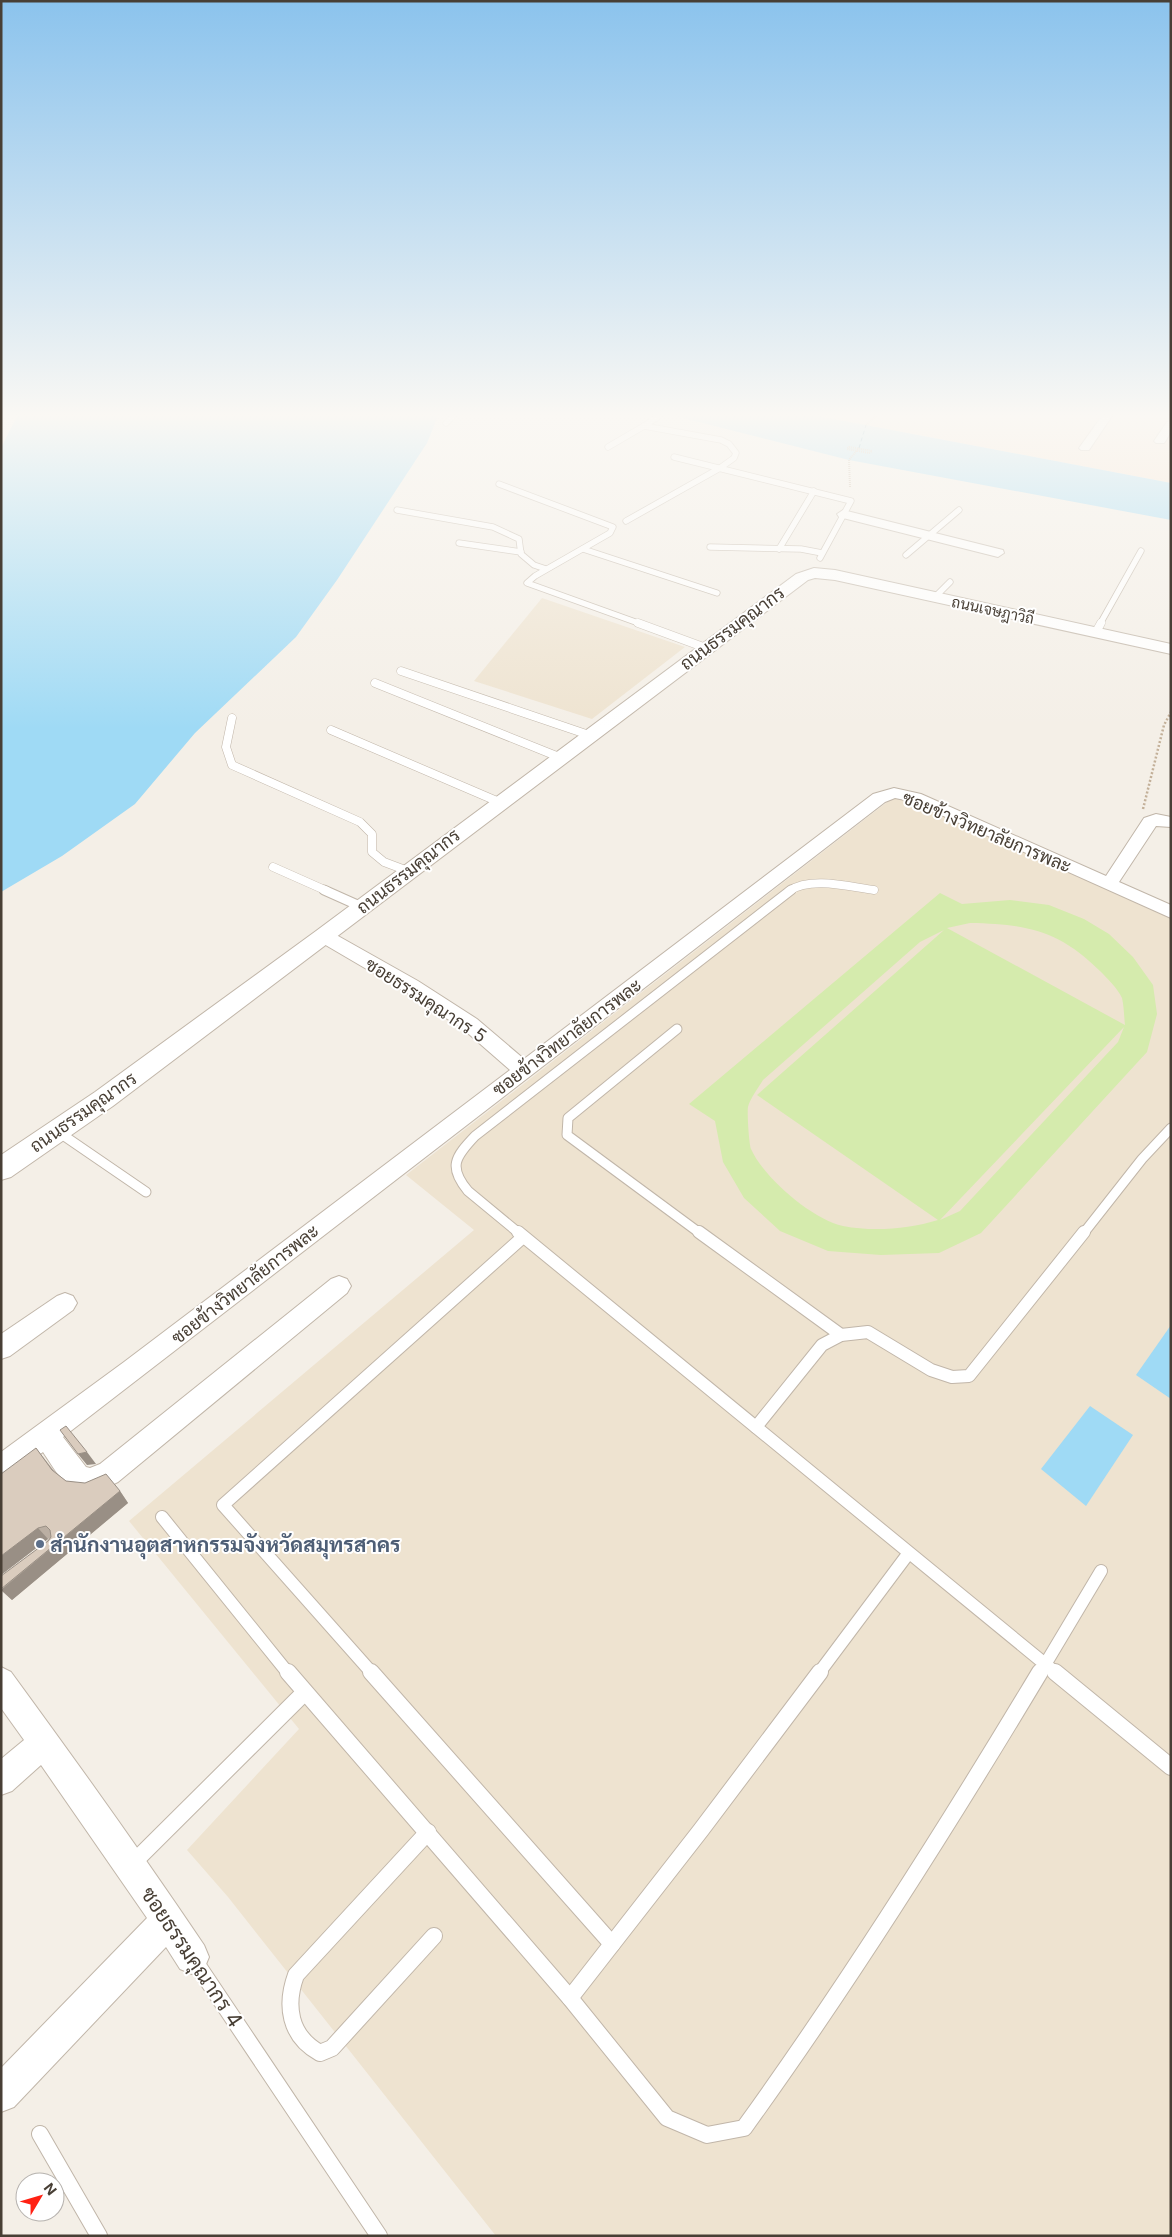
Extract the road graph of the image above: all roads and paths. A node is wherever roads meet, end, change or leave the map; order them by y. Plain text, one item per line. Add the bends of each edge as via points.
1 (456, 520) edge
2 (595, 520) edge
3 (796, 520) edge
4 (841, 520) edge
5 (870, 520) edge
6 (947, 520) edge
7 (929, 535) junction
8 (459, 543) dead end
9 (710, 547) dead end
10 (583, 549) junction
11 (779, 549) junction
12 (1141, 551) dead end
13 (521, 552) junction
14 (998, 553) dead end
15 (906, 555) dead end
16 (819, 561) junction
17 (546, 569) junction
18 (950, 582) dead end
19 (717, 593) dead end
20 (935, 597) junction
21 (1096, 632) junction
22 (706, 648) junction
23 (1171, 649) edge
24 (401, 671) dead end
25 (375, 684) dead end
26 (1171, 712) edge
27 (232, 718) dead end
28 (332, 730) dead end
29 (589, 735) junction
30 (559, 758) junction
31 (499, 802) junction
32 (1150, 822) junction
33 (1171, 822) edge
34 (273, 867) dead end
35 (408, 871) junction
36 (1108, 884) junction
37 (874, 890) dead end
38 (362, 907) junction
39 (1171, 912) edge
40 (324, 936) junction
41 (677, 1029) dead end
42 (524, 1070) junction
43 (1171, 1128) edge
44 (57, 1131) junction
45 (1, 1169) edge
46 (146, 1192) dead end
47 (523, 1237) junction
48 (339, 1286) dead end
49 (65, 1303) dead end
50 (841, 1334) junction
51 (1, 1348) edge
52 (756, 1427) junction
53 (46, 1435) junction
54 (1, 1468) edge
55 (162, 1517) dead end
56 (908, 1554) junction
57 (1101, 1571) dead end
58 (1044, 1664) junction
59 (1, 1682) edge
60 (304, 1693) junction
61 (44, 1742) junction
62 (1171, 1767) edge
63 (1, 1780) edge
64 (428, 1832) junction
65 (131, 1865) junction
66 (168, 1920) junction
67 (434, 1936) dead end
68 (612, 1944) junction
69 (192, 1957) joint
70 (570, 1998) junction
71 (1, 2094) edge
72 (40, 2134) dead end
73 (99, 2236) edge
74 (379, 2236) edge

1 - 13 lane via 493,527 519,539
2 - 10 lane via 613,527 610,533
3 - 11 lane
4 - 16 lane
5 - 7 street
6 - 7 lane
7 - 14 street
7 - 15 lane
8 - 13 lane
9 - 11 lane
10 - 17 lane
10 - 19 lane
11 - 16 lane
12 - 21 lane
13 - 17 lane via 534,565
16 - 20 street, ถนนเจษฎาวิถี via 835,575
16 - 22 street, ถนนธรรมคุณากร
17 - 22 lane via 527,583
18 - 20 lane
20 - 21 street, ถนนเจษฎาวิถี
21 - 23 street, ถนนเจษฎาวิถี
22 - 29 street, ถนนธรรมคุณากร
24 - 29 lane
25 - 30 lane
26 - 32 path via 1164,726 1143,811
27 - 35 lane via 225,742 232,765 360,822 372,834 372,852 376,857
28 - 31 lane
29 - 30 street, ถนนธรรมคุณากร
30 - 31 street, ถนนธรรมคุณากร
31 - 35 street, ถนนธรรมคุณากร
32 - 33 street via 1156,819
32 - 36 street
34 - 38 lane
35 - 38 street, ถนนธรรมคุณากร
36 - 39 street, ซอยข้างวิทยาลัยการพละ
36 - 42 street, ซอยข้างวิทยาลัยการพละ via 915,797 903,793 887,795
37 - 47 lane via 814,885 792,889 475,1136 462,1150 454,1166 457,1179
38 - 40 street, ถนนธรรมคุณากร
40 - 42 street, ซอยธรรมคุณากร 5 via 470,1024
40 - 44 street, ถนนธรรมคุณากร
41 - 50 lane via 568,1118 568,1135
42 - 53 street, ซอยข้างวิทยาลัยการพละ
43 - 50 lane via 1142,1159 969,1376 952,1377 931,1370 868,1332
44 - 45 street, ถนนธรรมคุณากร
44 - 46 lane
47 - 52 lane
47 - 68 lane via 223,1505
48 - 53 street via 109,1473 92,1481 78,1478
49 - 51 street
50 - 52 lane via 822,1345
52 - 56 lane
53 - 54 street, ซอยข้างวิทยาลัยการพละ
55 - 60 lane
56 - 58 lane
56 - 68 lane
57 - 58 lane
58 - 62 lane
58 - 70 lane via 948,1826 744,2128 707,2135 667,2118
59 - 61 street, ซอยธรรมคุณากร 4
60 - 64 lane
60 - 65 lane
61 - 63 street
61 - 65 street, ซอยธรรมคุณากร 4
64 - 67 lane via 296,1974 288,1995 290,2019 310,2048 320,2052 332,2048
64 - 70 lane
65 - 66 street, ซอยธรรมคุณากร 4
66 - 69 street, ซอยธรรมคุณากร 4
66 - 71 street
68 - 70 lane
69 - 74 lane, ซอยธรรมคุณากร 4
72 - 73 lane

